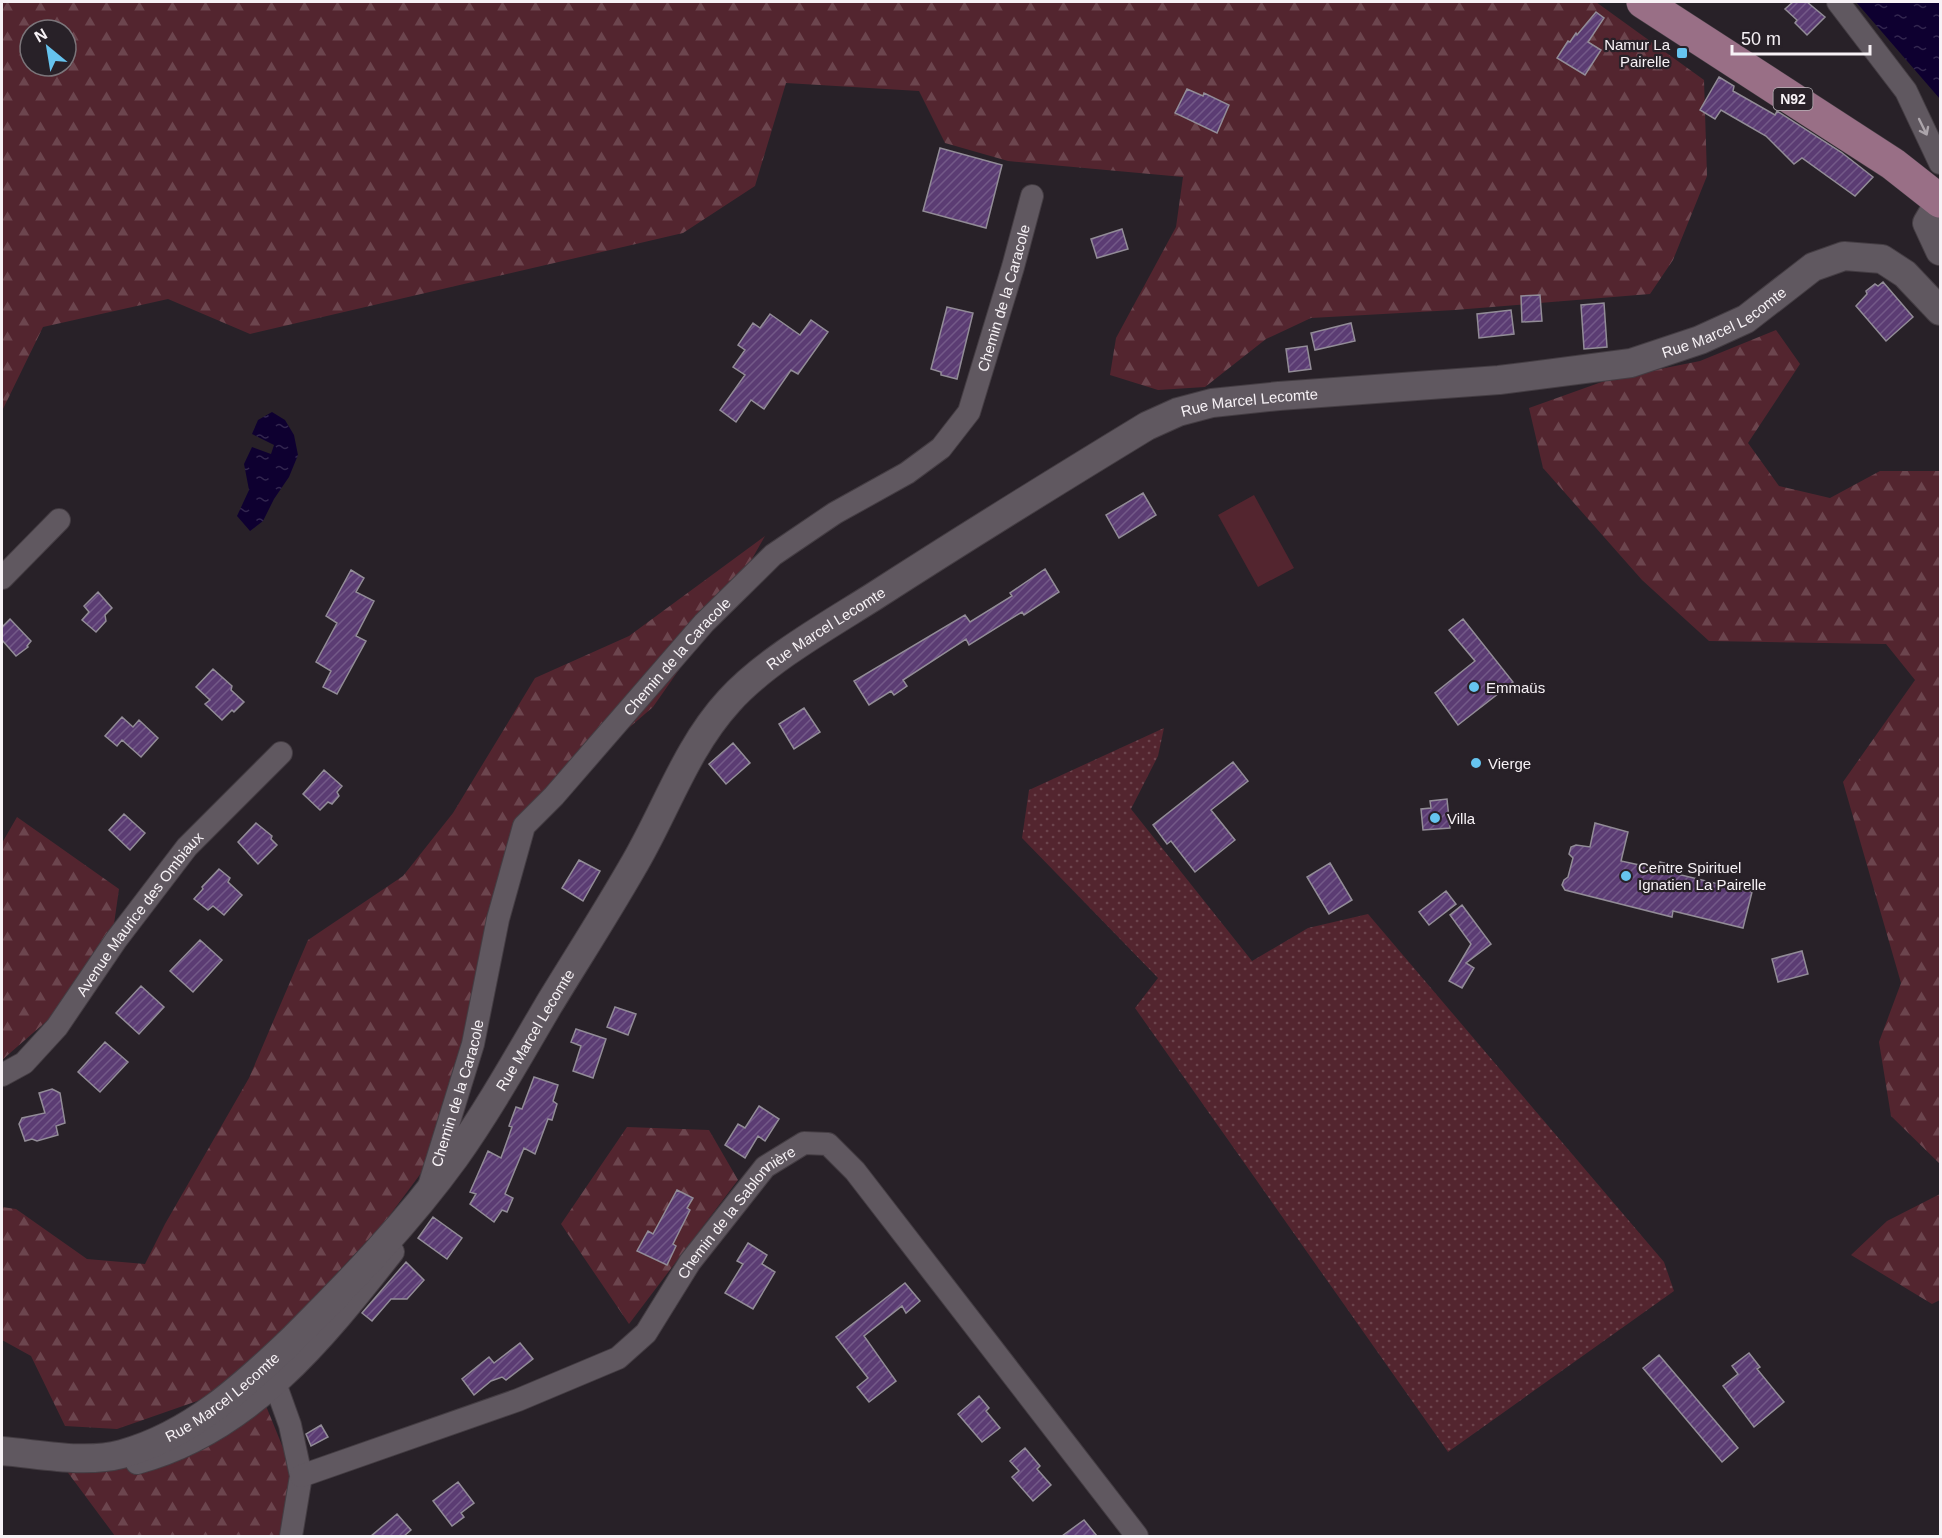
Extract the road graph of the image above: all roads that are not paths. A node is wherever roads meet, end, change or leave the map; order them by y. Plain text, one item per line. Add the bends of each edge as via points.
1 (1643, 2) edge
2 (1838, 2) edge
3 (1941, 163) edge
4 (1941, 192) edge
5 (1032, 196) dead end
6 (1940, 201) edge
7 (1941, 251) edge
8 (1941, 311) edge
9 (59, 520) dead end
10 (2, 578) edge
11 (280, 753) dead end
12 (2, 1075) edge
13 (427, 1192) junction
14 (276, 1386) junction
15 (6, 1451) edge
16 (301, 1476) junction
17 (291, 1536) edge
18 (1137, 1536) edge

1 - 6 main road, N92 via 1893,164
2 -> 3 street via 1906,91
4 - 6 street
5 - 13 street, Chemin de la Caracole via 969,412 941,448 773,555 705,623 524,826 498,919 473,1044
6 - 7 street via 1927,223
8 - 13 street, Rue Marcel Lecomte via 1905,274 1882,259 1844,256 1813,267 1746,319 1700,340 1631,363 1499,380 1212,403 1147,426 815,634 756,675 730,700 688,759 635,863 496,1094
9 - 10 street
11 - 12 street, Avenue Maurice des Ombiaux via 187,847 116,940 57,1027 24,1063
13 - 14 street, Chemin de la Caracole via 405,1237 338,1323
13 - 15 street, Rue Marcel Lecomte via 376,1254 323,1309 240,1388 199,1419 154,1443 118,1455 79,1458
14 - 15 street, Chemin de la Caracole via 203,1437 116,1469 59,1470
14 - 16 street via 290,1425
16 - 17 street
16 - 18 street, Chemin de la Sablonnière via 518,1400 618,1358 646,1333 690,1263 765,1167 804,1143 828,1144 855,1171

